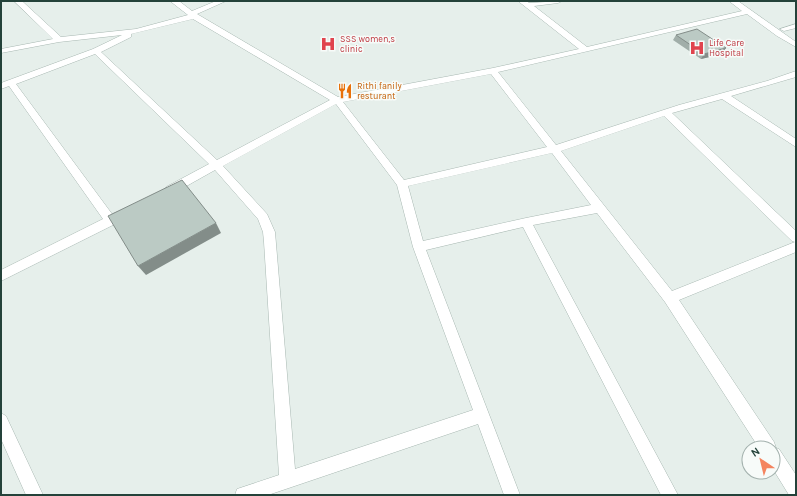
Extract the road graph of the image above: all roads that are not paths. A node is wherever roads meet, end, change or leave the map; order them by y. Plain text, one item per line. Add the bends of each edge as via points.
1 (18, 1) edge
2 (174, 1) edge
3 (222, 1) edge
4 (558, 1) edge
5 (733, 1) edge
6 (524, 3) edge
7 (748, 12) junction
8 (193, 15) junction
9 (757, 18) junction
10 (796, 26) edge
11 (784, 29) junction
12 (136, 31) junction
13 (796, 36) edge
14 (59, 40) junction
15 (796, 45) edge
16 (585, 49) junction
17 (1, 51) edge
18 (96, 51) junction
19 (493, 71) junction
20 (796, 74) edge
21 (11, 83) junction
22 (1, 86) edge
23 (724, 96) junction
24 (337, 100) junction
25 (666, 113) junction
26 (796, 144) edge
27 (555, 149) junction
28 (217, 166) junction
29 (402, 184) junction
30 (160, 195) edge
31 (600, 208) junction
32 (132, 210) edge
33 (111, 221) junction
34 (526, 222) junction
35 (796, 238) edge
36 (419, 247) junction
37 (796, 247) edge
38 (1, 276) edge
39 (670, 298) junction
40 (482, 415) junction
41 (1, 421) edge
42 (763, 440) edge
43 (781, 467) edge
44 (288, 480) junction
45 (796, 490) edge
46 (35, 495) edge
47 (243, 495) edge
48 (512, 495) edge
49 (670, 495) edge

1 - 14 street
2 - 8 street
3 - 8 street
4 - 6 street
5 - 7 street
6 - 16 street
7 - 9 street
7 - 16 street
8 - 12 street
8 - 24 street
9 - 11 street
9 - 15 street via 772,31
10 - 11 street
11 - 13 street
12 - 14 street
12 - 18 street
14 - 17 street
16 - 19 street
18 - 21 street
18 - 28 street
19 - 24 street
19 - 27 street
20 - 23 street
21 - 22 street
21 - 33 street
23 - 25 street
23 - 26 street
24 - 28 street
24 - 29 street
25 - 27 street
25 - 35 street
27 - 29 street
27 - 31 street
28 - 30 street
28 - 44 street via 263,217 269,232
29 - 36 street
31 - 34 street
31 - 39 street
32 - 33 street
33 - 38 street
34 - 36 street
34 - 49 street
36 - 40 street
37 - 39 street
39 - 42 street
40 - 44 street
40 - 48 street
41 - 46 street
43 - 45 street
44 - 47 street

